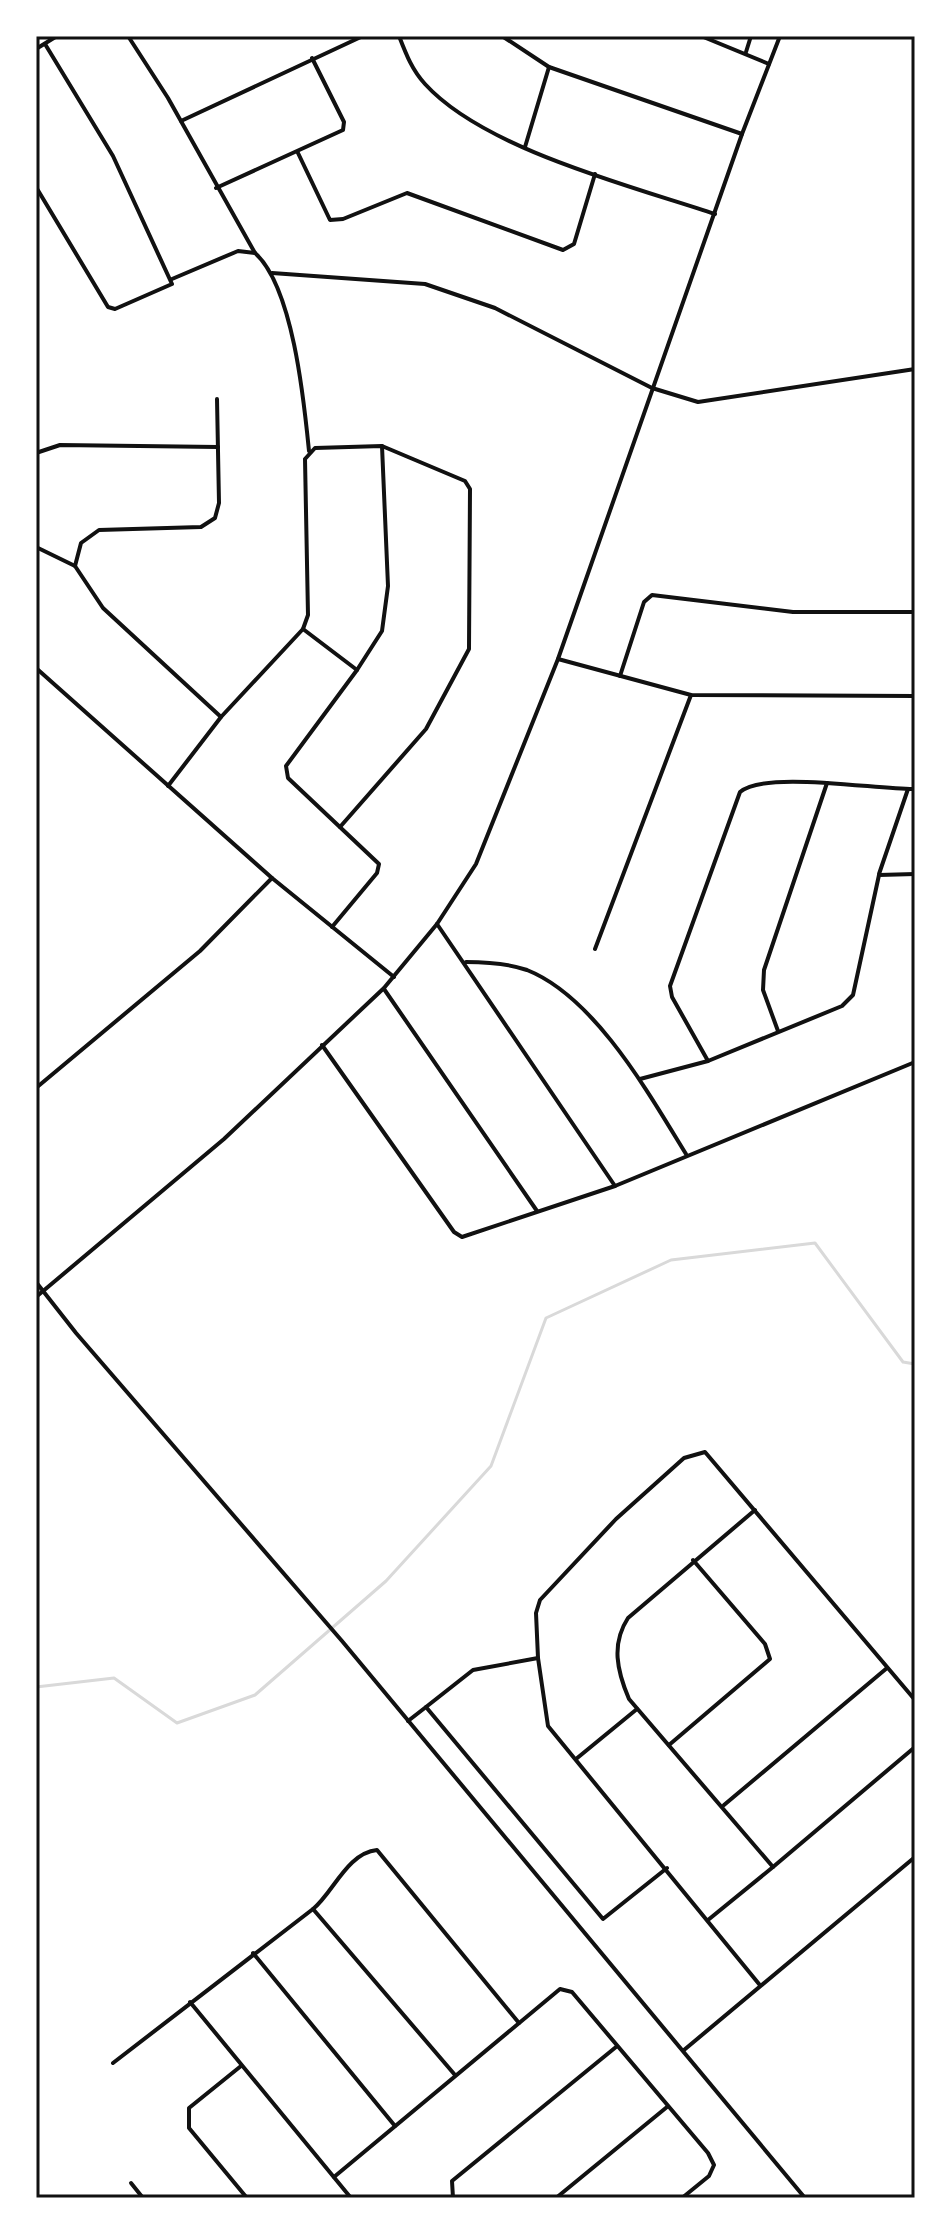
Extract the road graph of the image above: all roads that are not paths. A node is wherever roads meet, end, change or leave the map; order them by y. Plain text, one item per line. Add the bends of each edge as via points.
1 (57, 36) edge
2 (128, 36) edge
3 (363, 36) edge
4 (399, 36) edge
5 (502, 36) edge
6 (701, 36) edge
7 (751, 36) edge
8 (780, 36) edge
9 (45, 44) junction
10 (36, 49) edge
11 (746, 52) junction
12 (312, 58) junction
13 (769, 64) junction
14 (549, 67) junction
15 (181, 121) junction
16 (742, 134) junction
17 (525, 147) junction
18 (298, 153) junction
19 (595, 174) junction
20 (36, 187) edge
21 (216, 188) junction
22 (715, 214) junction
23 (255, 253) junction
24 (272, 273) junction
25 (172, 279) junction
26 (915, 369) edge
27 (652, 388) junction
28 (217, 399) dead end
29 (382, 446) junction
30 (218, 447) junction
31 (309, 451) junction
32 (36, 453) edge
33 (36, 547) edge
34 (75, 566) junction
35 (915, 612) edge
36 (303, 629) junction
37 (558, 659) junction
38 (357, 670) junction
39 (37, 671) edge
40 (620, 676) junction
41 (691, 695) junction
42 (915, 696) edge
43 (221, 717) junction
44 (827, 783) junction
45 (168, 786) junction
46 (908, 789) junction
47 (915, 789) edge
48 (340, 827) junction
49 (915, 874) edge
50 (879, 875) junction
51 (272, 878) junction
52 (437, 924) junction
53 (332, 927) junction
54 (595, 949) dead end
55 (466, 962) junction
56 (394, 977) junction
57 (384, 988) junction
58 (778, 1031) junction
59 (322, 1045) junction
60 (708, 1061) junction
61 (915, 1062) edge
62 (640, 1079) junction
63 (36, 1088) edge
64 (686, 1154) junction
65 (615, 1186) junction
66 (537, 1211) junction
67 (36, 1282) edge
68 (43, 1291) junction
69 (36, 1297) edge
70 (755, 1510) junction
71 (693, 1560) junction
72 (538, 1658) junction
73 (887, 1668) junction
74 (915, 1700) edge
75 (426, 1707) junction
76 (637, 1709) junction
77 (408, 1721) junction
78 (669, 1745) junction
79 (915, 1747) edge
80 (576, 1759) junction
81 (723, 1806) junction
82 (915, 1857) edge
83 (773, 1867) junction
84 (667, 1868) junction
85 (313, 1909) junction
86 (708, 1920) junction
87 (253, 1953) junction
88 (759, 1984) junction
89 (190, 2001) junction
90 (519, 2023) junction
91 (617, 2046) junction
92 (684, 2050) junction
93 (113, 2063) dead end
94 (241, 2066) junction
95 (455, 2075) junction
96 (667, 2107) junction
97 (395, 2126) junction
98 (334, 2177) junction
99 (131, 2183) dead end
100 (143, 2198) edge
101 (247, 2198) edge
102 (351, 2198) edge
103 (453, 2198) edge
104 (556, 2198) edge
105 (682, 2198) edge
106 (805, 2198) edge

1 - 9 street
2 - 15 street
3 - 12 street
4 - 17 street via 425,85 479,128
5 - 14 street
6 - 11 street
7 - 11 street
8 - 13 street
9 - 10 street
9 - 25 street via 113,156
11 - 13 street
12 - 15 street
12 - 18 street via 345,127
13 - 16 street
14 - 16 street
14 - 17 street
15 - 21 street
16 - 22 street
17 - 19 street
18 - 19 street via 330,220 407,193 563,250 574,244
18 - 21 street
19 - 22 street
20 - 25 street via 108,307 143,298 170,286
21 - 23 street
22 - 27 street
23 - 24 street
23 - 25 street via 238,251
24 - 27 street via 425,284 495,308
24 - 31 street via 295,354
26 - 27 street via 698,402
27 - 37 street
28 - 30 street
29 - 31 street
29 - 38 street via 388,586 382,631
29 - 48 street via 453,476 470,489 469,649 426,729
30 - 32 street via 60,445
30 - 34 street via 215,518 201,527 99,530 81,543
31 - 36 street via 308,615
33 - 34 street
34 - 43 street via 103,608
35 - 40 street via 793,612 652,595 644,602
36 - 38 street
36 - 43 street
37 - 40 street
37 - 52 street via 476,864
38 - 48 street via 286,766 288,778
39 - 45 street
40 - 41 street
41 - 42 street
41 - 54 street
43 - 45 street
44 - 46 street
44 - 58 street via 764,970 763,990
44 - 60 street via 753,783 740,792 670,986
45 - 51 street
46 - 47 street
46 - 50 street
48 - 53 street via 379,864
49 - 50 street
50 - 58 street via 853,995 842,1006
51 - 53 street
51 - 63 street via 200,951
52 - 55 street
52 - 56 street
53 - 56 street
55 - 62 street via 528,971 573,999
55 - 65 street
56 - 57 street
57 - 59 street
57 - 66 street
58 - 60 street
59 - 66 street via 454,1232 462,1237
59 - 68 street via 224,1139
60 - 62 street
61 - 64 street
62 - 64 street
64 - 65 street
65 - 66 street
67 - 68 street
68 - 69 street
68 - 77 street
70 - 71 street
70 - 72 street via 710,1455 684,1458 547,1589 536,1613
70 - 73 street
71 - 76 street via 620,1631 620,1676
71 - 78 street via 771,1653 767,1666
72 - 75 street via 473,1670
72 - 80 street via 548,1726
73 - 74 street
73 - 81 street
75 - 77 street
75 - 84 street via 603,1919
76 - 78 street
76 - 80 street
77 - 92 street
78 - 81 street
79 - 83 street
80 - 84 street
81 - 83 street
82 - 88 street
83 - 86 street
84 - 86 street
85 - 87 street
85 - 90 street via 342,1873 377,1850
85 - 95 street
86 - 88 street
87 - 89 street
87 - 97 street
88 - 92 street
89 - 93 street
89 - 94 street
90 - 91 street via 555,1991 566,1990
90 - 95 street
91 - 96 street
91 - 103 street via 452,2181
92 - 106 street
94 - 98 street
94 - 101 street via 187,2115 189,2128
95 - 97 street
96 - 104 street
96 - 105 street via 714,2165 709,2176
97 - 98 street
98 - 102 street
99 - 100 street

